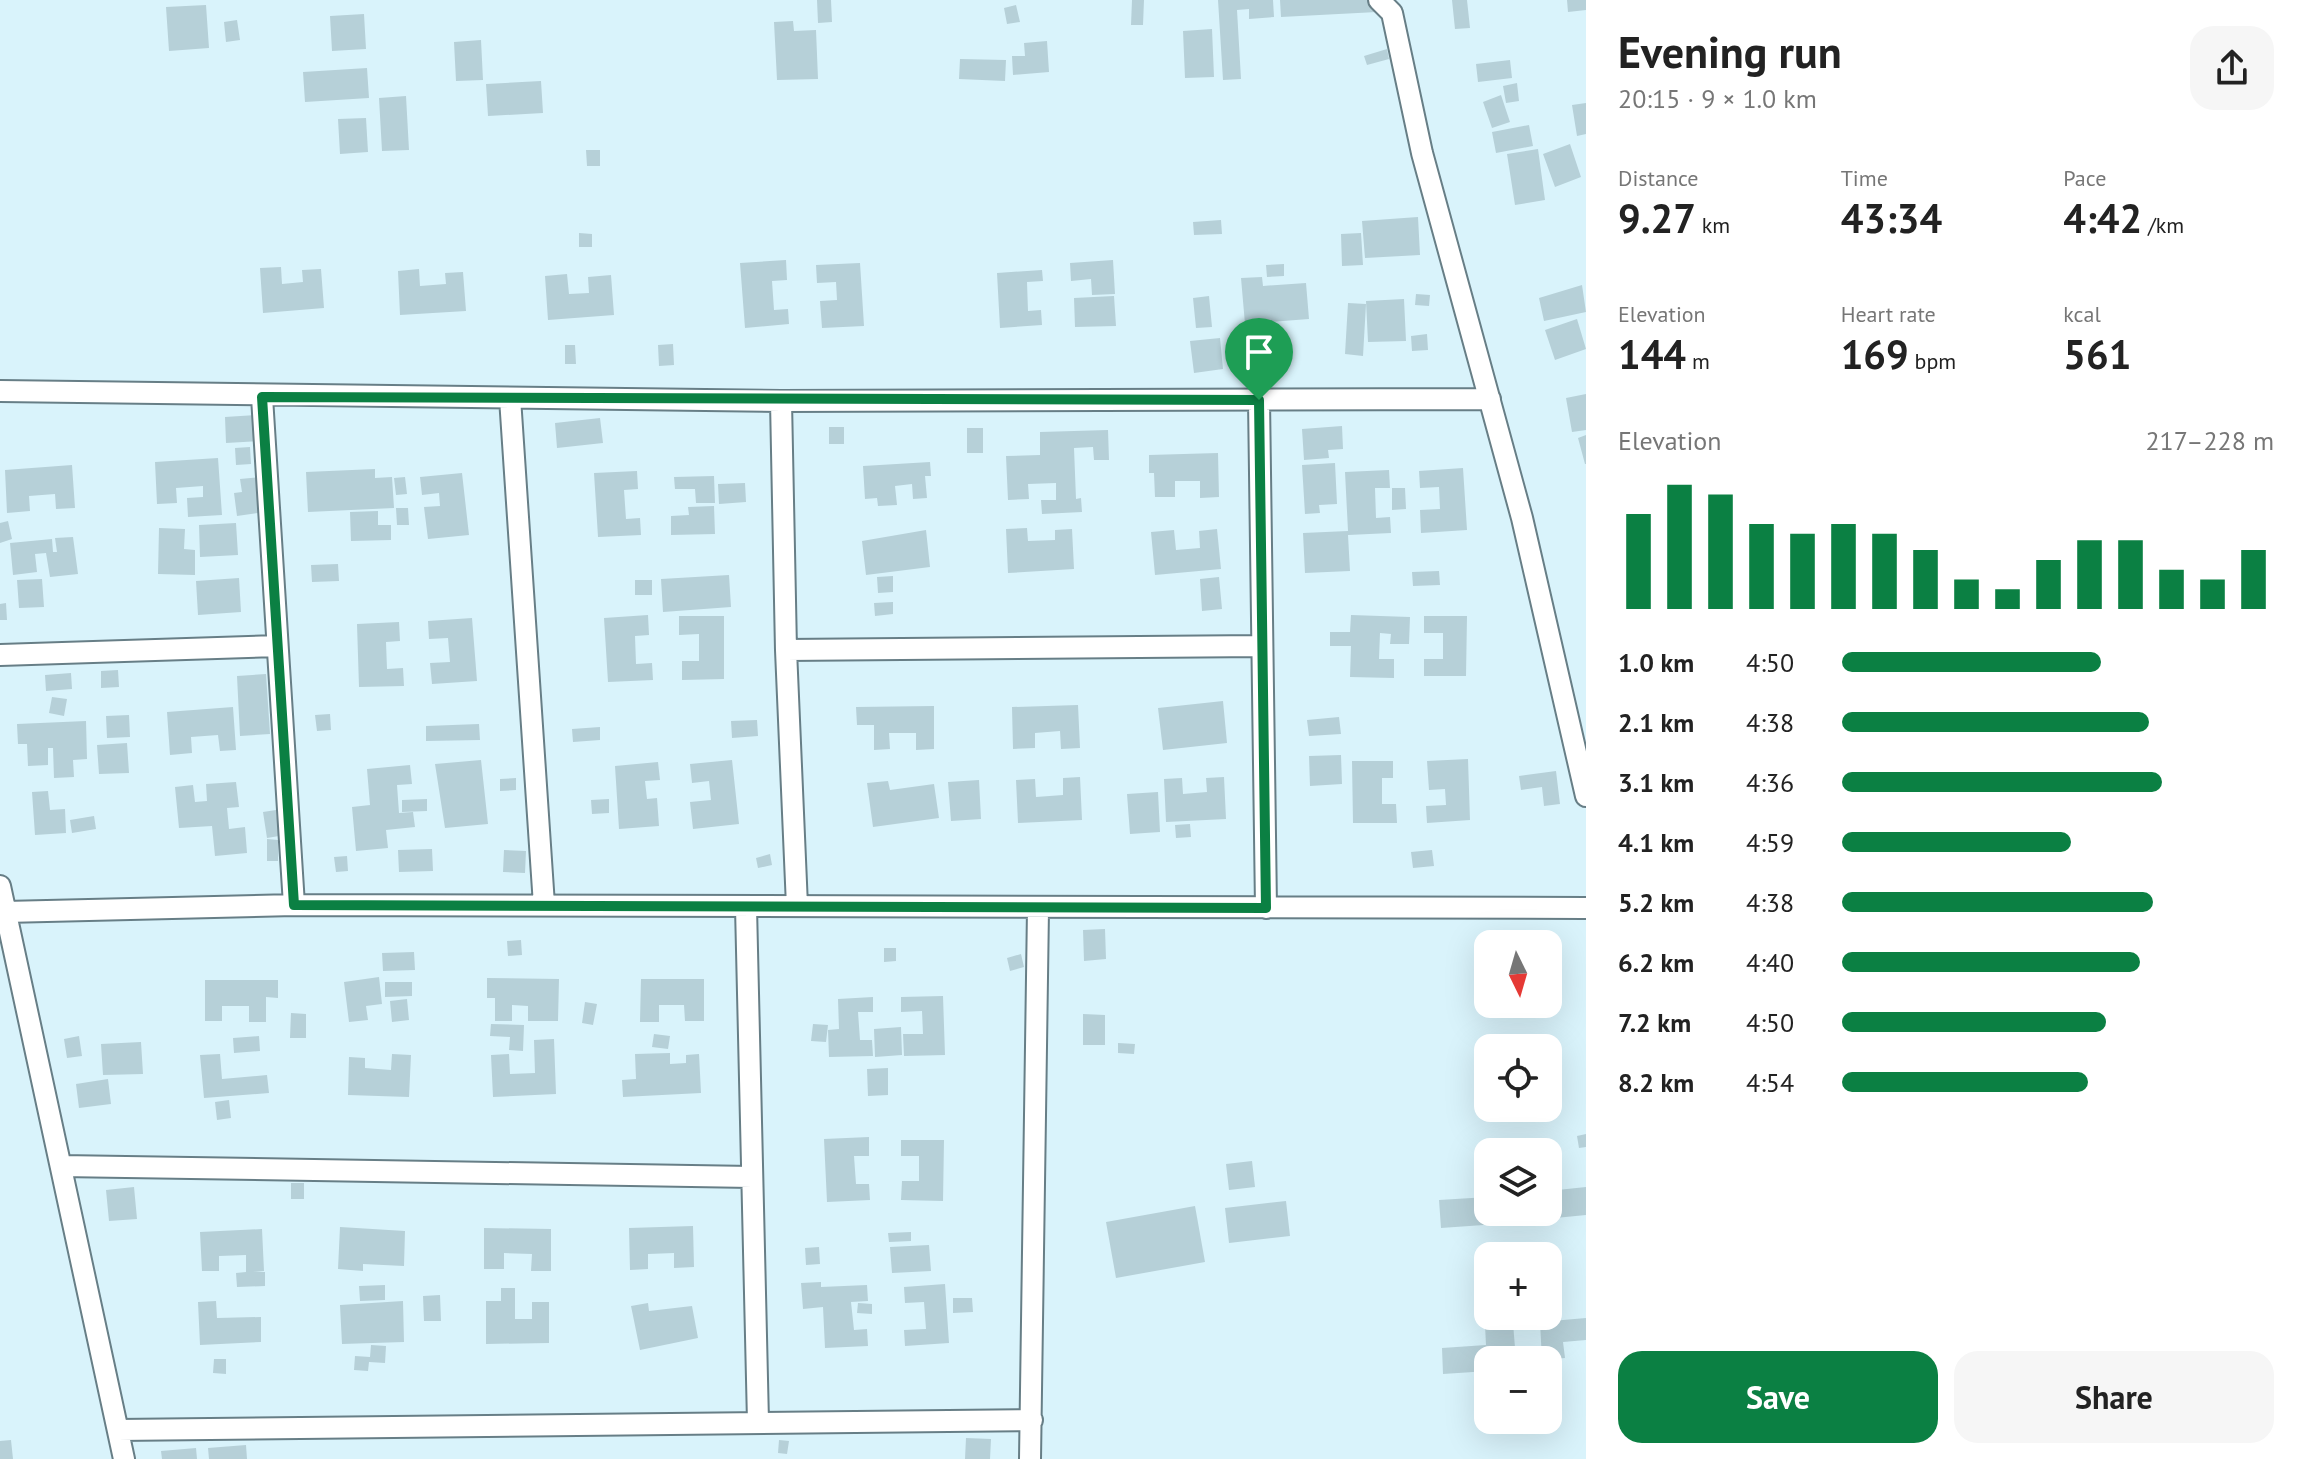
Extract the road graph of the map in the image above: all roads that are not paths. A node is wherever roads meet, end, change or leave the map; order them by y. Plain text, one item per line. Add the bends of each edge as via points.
1 (1379, 0) edge
2 (0, 391) edge
3 (262, 397) junction
4 (510, 398) junction
5 (1490, 399) junction
6 (1259, 400) junction
7 (781, 401) junction
8 (277, 646) junction
9 (1262, 646) junction
10 (786, 650) junction
11 (0, 655) edge
12 (1586, 796) edge
13 (0, 886) edge
14 (294, 905) junction
15 (544, 905) junction
16 (797, 906) junction
17 (746, 907) junction
18 (1266, 908) junction
19 (1586, 908) edge
20 (1038, 909) junction
21 (5, 912) junction
22 (61, 1166) junction
23 (752, 1177) junction
24 (1032, 1420) junction
25 (758, 1422) junction
26 (118, 1430) junction
27 (124, 1459) edge
28 (1030, 1459) edge

1 - 5 street via 1392,13 1422,153
2 - 3 street
3 - 4 street
3 - 8 street
4 - 7 street
4 - 15 street
5 - 6 street
5 - 12 street
6 - 7 street
6 - 9 street
7 - 10 street
8 - 11 street
8 - 14 street
9 - 10 street
9 - 18 street
10 - 16 street
13 - 21 street
14 - 15 street
14 - 21 street
15 - 17 street
16 - 17 street
16 - 20 street
17 - 23 street
18 - 19 street
18 - 20 street
20 - 24 street
21 - 22 street
22 - 23 street
22 - 26 street
23 - 25 street
24 - 25 street
24 - 28 street
25 - 26 street
26 - 27 street

